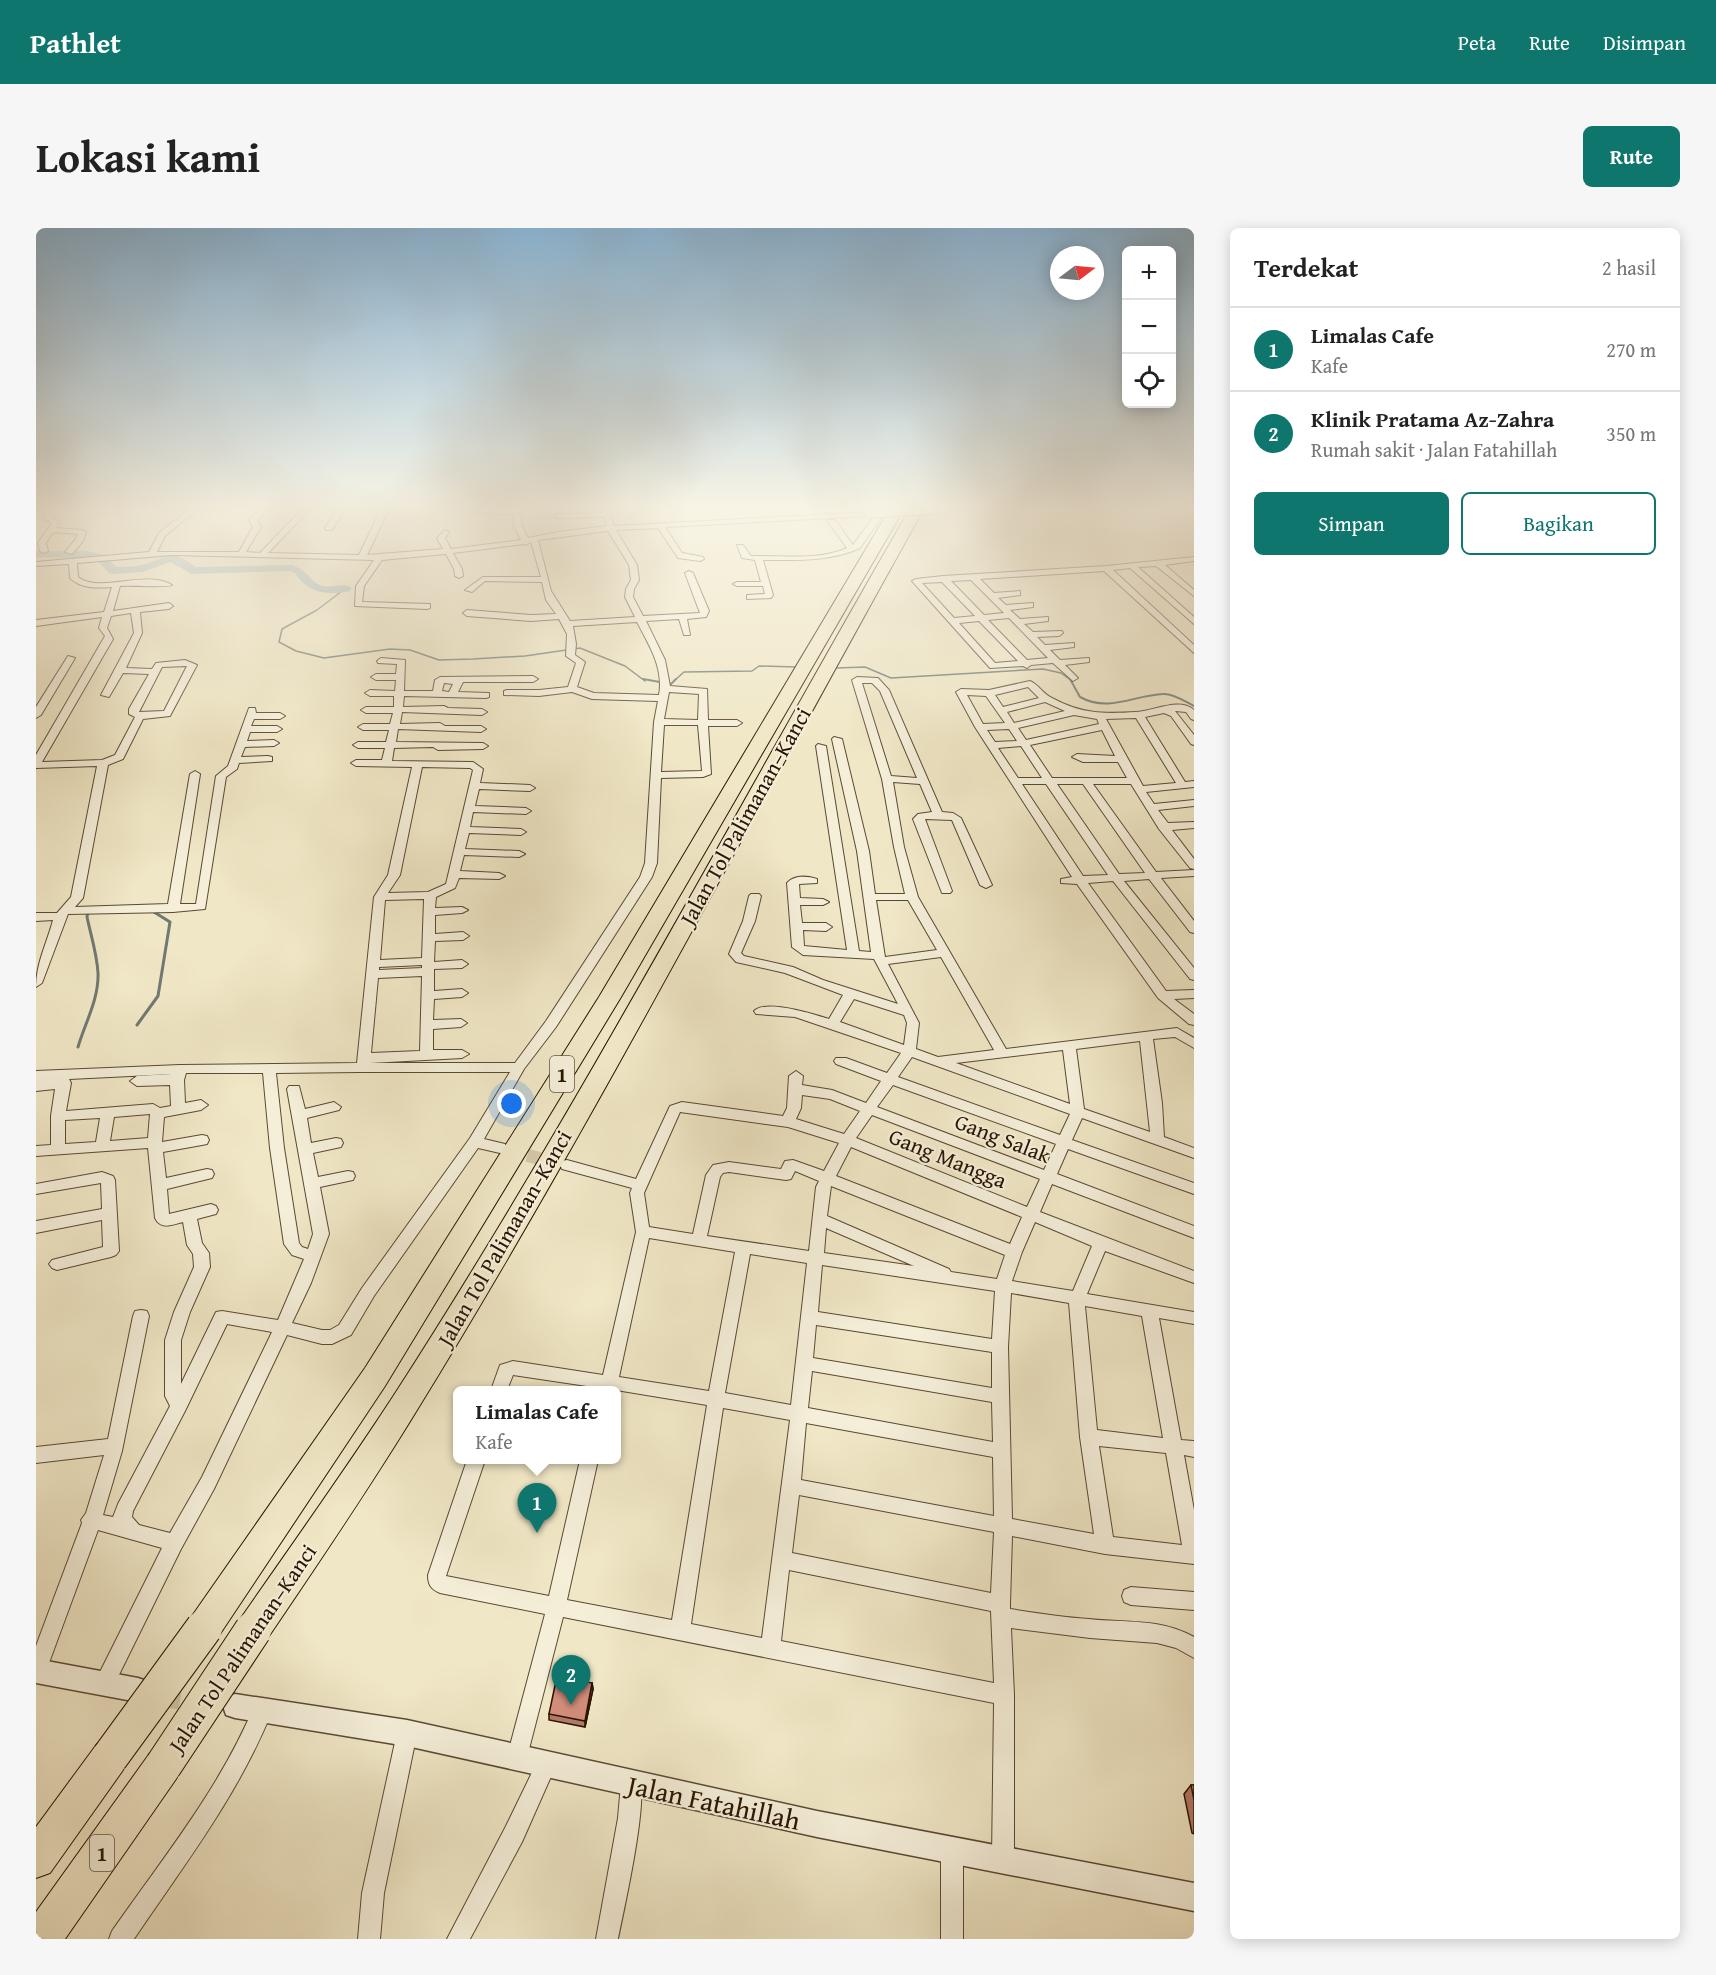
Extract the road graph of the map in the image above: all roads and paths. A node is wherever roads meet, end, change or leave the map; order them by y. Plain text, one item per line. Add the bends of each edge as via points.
1 (109, 587) edge
2 (360, 587) edge
3 (473, 587) edge
4 (547, 587) edge
5 (631, 587) edge
6 (694, 587) edge
7 (767, 587) edge
8 (851, 587) edge
9 (873, 587) edge
10 (920, 587) edge
11 (951, 587) edge
12 (983, 587) edge
13 (1126, 587) edge
14 (1157, 587) edge
15 (469, 590) dead end
16 (1017, 593) dead end
17 (991, 596) junction
18 (750, 597) dead end
19 (358, 604) junction
20 (1030, 605) dead end
21 (168, 606) dead end
22 (427, 606) dead end
23 (135, 609) junction
24 (107, 613) junction
25 (467, 613) dead end
26 (352, 615) dead end
27 (1010, 615) junction
28 (682, 616) junction
29 (1159, 617) junction
30 (1192, 617) edge
31 (638, 618) junction
32 (981, 618) junction
33 (1045, 619) dead end
34 (566, 620) junction
35 (951, 621) junction
36 (36, 623) edge
37 (687, 633) dead end
38 (1059, 633) dead end
39 (1031, 635) junction
40 (1071, 645) dead end
41 (1043, 648) junction
42 (1194, 650) edge
43 (71, 658) dead end
44 (1086, 660) dead end
45 (381, 661) dead end
46 (1057, 661) junction
47 (1026, 664) junction
48 (120, 670) junction
49 (76, 672) junction
50 (155, 672) junction
51 (376, 677) dead end
52 (400, 677) junction
53 (1073, 678) dead end
54 (532, 679) dead end
55 (457, 681) junction
56 (572, 689) junction
57 (664, 689) junction
58 (370, 693) dead end
59 (399, 693) junction
60 (446, 693) junction
61 (507, 693) dead end
62 (989, 693) junction
63 (106, 695) dead end
64 (486, 695) dead end
65 (1046, 699) junction
66 (366, 710) dead end
67 (398, 710) junction
68 (444, 710) junction
69 (1002, 710) junction
70 (1167, 711) junction
71 (482, 712) dead end
72 (1074, 712) junction
73 (36, 715) edge
74 (1139, 715) junction
75 (140, 716) junction
76 (280, 716) dead end
77 (1194, 717) edge
78 (659, 722) junction
79 (1103, 722) junction
80 (703, 723) junction
81 (737, 723) dead end
82 (395, 726) junction
83 (1013, 726) junction
84 (363, 727) dead end
85 (980, 727) junction
86 (440, 728) junction
87 (246, 729) junction
88 (277, 729) dead end
89 (481, 729) dead end
90 (837, 739) dead end
91 (1194, 742) edge
92 (274, 743) dead end
93 (1026, 743) junction
94 (241, 744) junction
95 (391, 744) junction
96 (358, 745) dead end
97 (438, 745) junction
98 (992, 745) junction
99 (483, 746) dead end
100 (821, 746) dead end
101 (1116, 747) junction
102 (268, 759) dead end
103 (1121, 759) junction
104 (236, 760) junction
105 (103, 763) junction
106 (356, 763) dead end
107 (386, 763) junction
108 (418, 764) junction
109 (36, 765) edge
110 (434, 765) junction
111 (824, 765) junction
112 (842, 765) junction
113 (195, 774) dead end
114 (657, 775) junction
115 (887, 779) junction
116 (925, 781) junction
117 (1016, 781) junction
118 (1050, 781) junction
119 (1086, 781) junction
120 (1194, 784) edge
121 (1136, 785) junction
122 (1182, 785) junction
123 (475, 786) junction
124 (530, 789) dead end
125 (1190, 804) edge
126 (1151, 807) junction
127 (470, 809) junction
128 (526, 811) dead end
129 (1194, 813) edge
130 (938, 814) junction
131 (1194, 825) edge
132 (1163, 827) junction
133 (908, 828) junction
134 (465, 830) junction
135 (521, 832) dead end
136 (839, 850) junction
137 (863, 851) junction
138 (459, 852) junction
139 (519, 854) dead end
140 (1193, 865) edge
141 (455, 874) junction
142 (1152, 875) junction
143 (499, 876) dead end
144 (1114, 877) junction
145 (1080, 880) junction
146 (813, 881) dead end
147 (1065, 881) dead end
148 (986, 885) dead end
149 (945, 891) dead end
150 (430, 895) junction
151 (755, 896) dead end
152 (380, 897) junction
153 (870, 897) junction
154 (912, 897) junction
155 (794, 901) junction
156 (823, 902) dead end
157 (173, 909) junction
158 (462, 910) dead end
159 (430, 912) junction
160 (63, 913) junction
161 (36, 917) edge
162 (796, 926) junction
163 (826, 927) dead end
164 (1194, 929) edge
165 (463, 936) dead end
166 (429, 938) junction
167 (803, 951) junction
168 (945, 953) junction
169 (854, 955) junction
170 (879, 959) junction
171 (462, 964) dead end
172 (428, 966) junction
173 (372, 969) junction
174 (783, 969) junction
175 (1194, 976) edge
176 (36, 983) edge
177 (462, 993) dead end
178 (851, 993) junction
179 (1194, 994) edge
180 (427, 995) junction
181 (1162, 995) junction
182 (759, 1011) dead end
183 (909, 1012) junction
184 (1194, 1021) edge
185 (461, 1023) dead end
186 (832, 1024) junction
187 (427, 1025) junction
188 (1146, 1036) junction
189 (1194, 1044) edge
190 (1069, 1046) junction
191 (909, 1051) junction
192 (1002, 1053) junction
193 (462, 1054) dead end
194 (426, 1055) junction
195 (841, 1061) dead end
196 (938, 1062) junction
197 (364, 1063) junction
198 (519, 1067) junction
199 (269, 1068) junction
200 (179, 1075) junction
201 (36, 1076) edge
202 (63, 1079) junction
203 (888, 1079) junction
204 (36, 1086) edge
205 (294, 1089) dead end
206 (201, 1105) dead end
207 (334, 1107) dead end
208 (178, 1109) junction
209 (868, 1110) junction
210 (108, 1112) junction
211 (1078, 1112) junction
212 (157, 1113) junction
213 (299, 1115) junction
214 (58, 1116) junction
215 (788, 1122) junction
216 (202, 1140) dead end
217 (847, 1140) junction
218 (1157, 1141) junction
219 (475, 1142) junction
220 (1065, 1142) junction
221 (336, 1143) dead end
222 (155, 1145) junction
223 (102, 1146) junction
224 (304, 1147) junction
225 (58, 1148) junction
226 (277, 1148) junction
227 (500, 1148) tunnel mouth
228 (36, 1151) edge
229 (1194, 1153) edge
230 (567, 1166) tunnel mouth
231 (207, 1174) dead end
232 (348, 1176) dead end
233 (827, 1177) junction
234 (1049, 1178) junction
235 (312, 1183) junction
236 (159, 1185) junction
237 (639, 1185) junction
238 (36, 1189) edge
239 (1194, 1189) edge
240 (212, 1210) dead end
241 (109, 1213) junction
242 (1031, 1214) junction
243 (189, 1215) junction
244 (819, 1219) junction
245 (36, 1227) edge
246 (645, 1232) junction
247 (1194, 1232) edge
248 (699, 1240) junction
249 (1101, 1243) junction
250 (743, 1248) junction
251 (1014, 1252) junction
252 (313, 1256) junction
253 (815, 1258) junction
254 (57, 1264) dead end
255 (1194, 1277) edge
256 (948, 1278) junction
257 (1003, 1286) junction
258 (1077, 1300) junction
259 (1149, 1310) junction
260 (141, 1316) dead end
261 (809, 1317) junction
262 (1194, 1318) edge
263 (282, 1327) junction
264 (1000, 1347) junction
265 (804, 1363) junction
266 (501, 1386) edge
267 (603, 1386) edge
268 (608, 1386) edge
269 (621, 1388) edge
270 (1000, 1396) junction
271 (716, 1399) junction
272 (179, 1406) junction
273 (798, 1414) junction
274 (1089, 1437) junction
275 (114, 1446) junction
276 (1174, 1448) junction
277 (1194, 1449) edge
278 (1001, 1452) junction
279 (36, 1455) edge
280 (475, 1464) edge
281 (588, 1464) edge
282 (791, 1486) junction
283 (90, 1520) junction
284 (1003, 1526) junction
285 (129, 1529) junction
286 (174, 1543) junction
287 (1105, 1545) junction
288 (1194, 1556) edge
289 (782, 1560) junction
290 (1131, 1596) dead end
291 (1194, 1601) edge
292 (556, 1607) junction
293 (1001, 1610) junction
294 (680, 1630) junction
295 (770, 1648) junction
296 (1194, 1648) edge
297 (36, 1671) edge
298 (105, 1684) junction
299 (138, 1690) tunnel mouth
300 (1004, 1695) junction
301 (235, 1706) dead end
302 (262, 1711) junction
303 (407, 1733) junction
304 (517, 1757) junction
305 (547, 1763) junction
306 (632, 1784) junction
307 (952, 1850) junction
308 (1003, 1859) junction
309 (36, 1860) edge
310 (1194, 1897) edge
311 (41, 1939) edge
312 (120, 1939) edge
313 (369, 1939) edge
314 (458, 1939) edge
315 (607, 1939) edge
316 (952, 1939) edge

1 - 24 street
2 - 19 street
3 - 15 street
4 - 34 street
5 - 31 street via 629,597
6 - 28 street via 705,614
7 - 18 street via 769,595
8 - 309 highway, Jalan Tol Palimanan–Kanci / 1, bridge via 610,997 375,1377 204,1628
9 - 311 highway, Jalan Tol Palimanan–Kanci / 1, bridge via 515,1221 370,1458 163,1766
10 - 35 street
11 - 32 street
12 - 17 street
13 - 29 street
14 - 30 street
16 - 17 street
17 - 27 street
19 - 22 street
19 - 26 street
20 - 27 street
21 - 23 street
23 - 24 street
23 - 48 street via 138,633
24 - 36 street
24 - 49 street via 103,628 109,639
25 - 34 street
27 - 32 street
27 - 33 street
27 - 39 street
28 - 31 street
28 - 37 street
29 - 30 street
29 - 42 street
31 - 34 street
31 - 57 street via 658,654
32 - 35 street
32 - 47 street
34 - 56 street via 570,656 581,662
35 - 47 street via 993,666
38 - 39 street
39 - 41 street
40 - 41 street
41 - 46 street
43 - 49 street
44 - 46 street
45 - 52 street via 402,662
46 - 47 street
46 - 53 street
48 - 50 street
48 - 63 street
49 - 73 street
49 - 109 street
50 - 75 street via 134,709 134,714
50 - 75 street via 162,664 192,665 167,714
51 - 52 street
52 - 59 street
54 - 55 street
55 - 60 street
55 - 60 street via 440,681
56 - 57 street via 592,696
56 - 61 street
57 - 78 street
57 - 80 street via 704,691
58 - 59 street
59 - 60 street
59 - 67 street
60 - 64 street
60 - 68 street
62 - 65 street via 1030,684
62 - 69 street
62 - 85 street via 961,692
65 - 69 street
65 - 72 street
66 - 67 street
67 - 68 street
67 - 82 street
68 - 71 street
68 - 86 street
69 - 83 street
70 - 74 street
70 - 77 street via 1182,707
70 - 91 street via 1174,714
72 - 79 street
72 - 83 street
74 - 79 street
74 - 122 street
75 - 105 street via 119,757
76 - 87 street via 251,713
78 - 80 street
78 - 114 street
79 - 93 street
79 - 101 street
80 - 81 street
80 - 114 street via 706,774
82 - 84 street
82 - 86 street
82 - 95 street
83 - 85 street
83 - 93 street
85 - 98 street
86 - 89 street
86 - 97 street
87 - 88 street
87 - 94 street
90 - 112 street
92 - 94 street
93 - 98 street
93 - 118 street
94 - 104 street
95 - 96 street
95 - 97 street
95 - 107 street
97 - 99 street
97 - 110 street
98 - 117 street
100 - 111 street
101 - 103 street
101 - 103 street via 1076,756
102 - 104 street
103 - 121 street
104 - 157 street via 221,776 203,905 198,909
105 - 109 street
105 - 160 street via 77,898
106 - 107 street
107 - 108 street
108 - 110 street
108 - 152 street via 394,875
110 - 123 street via 476,766
111 - 112 street
111 - 136 street
112 - 137 street
113 - 157 street
114 - 198 street via 651,863 646,877
115 - 116 street
115 - 116 street via 857,680 875,680 884,690
115 - 133 street
116 - 130 street
117 - 118 street
117 - 145 street
118 - 119 street
118 - 144 street
119 - 121 street
119 - 142 street
120 - 122 street
121 - 122 street
121 - 126 street
123 - 124 street
123 - 127 street
125 - 126 street
125 - 129 street
126 - 132 street
127 - 128 street
127 - 134 street
130 - 133 street via 919,817
130 - 148 street via 956,818
131 - 132 street
132 - 140 street
133 - 149 street
133 - 154 street
134 - 135 street
134 - 138 street
136 - 137 street
136 - 169 street
137 - 153 street
138 - 139 street
138 - 141 street
140 - 142 street
141 - 143 street
141 - 150 street via 449,889
142 - 144 street
142 - 164 street
144 - 145 street
144 - 175 street
145 - 147 street
145 - 181 street
146 - 155 street via 794,881
150 - 152 street
150 - 159 street
151 - 174 street via 735,954 740,959
152 - 173 street
153 - 154 street
153 - 170 street
154 - 168 street
155 - 156 street
155 - 162 street
157 - 160 street
158 - 159 street
159 - 166 street
160 - 161 street
160 - 176 street
162 - 163 street
162 - 167 street via 798,947
165 - 166 street
166 - 172 street
167 - 169 street
167 - 174 street via 800,962
168 - 170 street
168 - 192 street
169 - 170 street
170 - 183 street
171 - 172 street
172 - 173 street
172 - 180 street
173 - 197 street
174 - 178 street
177 - 180 street
178 - 183 street
178 - 186 street
179 - 181 street
180 - 187 street
181 - 184 street
182 - 186 street via 796,1013
183 - 191 street via 914,1031
185 - 187 street
186 - 191 street
187 - 194 street
188 - 189 street via 1177,1032
188 - 190 street
188 - 218 street
190 - 192 street
190 - 211 street
191 - 196 street
191 - 203 street
192 - 196 street
193 - 194 street
194 - 197 street
195 - 203 street
196 - 211 street
197 - 198 street
197 - 199 street
198 - 219 street
199 - 200 street
199 - 226 street
200 - 202 street
200 - 208 street
201 - 202 street
202 - 204 street
202 - 214 street
203 - 209 street
203 - 220 street
205 - 213 street
206 - 208 street
207 - 213 street
208 - 212 street
209 - 215 street, Gang Salak via 796,1082 794,1108
209 - 217 street
209 - 234 street, Gang Salak
210 - 212 street via 153,1109
210 - 214 street
210 - 223 street
211 - 218 street
211 - 220 street
212 - 222 street
213 - 224 street
214 - 225 street
215 - 217 street, Gang Mangga
215 - 237 street, Gang Mangga via 678,1107
216 - 222 street
217 - 233 street
217 - 242 street, Gang Mangga
218 - 229 street
219 - 227 street
219 - 263 street via 345,1330 332,1338
220 - 234 street
220 - 239 street
221 - 224 street
222 - 223 street
222 - 236 street
223 - 225 street
224 - 226 street
224 - 235 street
225 - 228 street
226 - 252 street via 294,1248
230 - 237 street
231 - 236 street
232 - 235 street
233 - 244 street
233 - 248 street via 793,1165 786,1174 718,1169 713,1175
233 - 251 street
234 - 242 street
234 - 247 street, Gang Salak
235 - 252 street via 321,1234
236 - 243 street via 162,1218 165,1221
237 - 246 street via 637,1200
238 - 241 street via 105,1178
240 - 243 street
241 - 245 street
241 - 254 street via 111,1251
242 - 249 street, Gang Mangga
242 - 251 street
243 - 272 street via 202,1267 173,1340 173,1396
244 - 253 street
244 - 256 street via 939,1270
246 - 248 street
246 - 268 street
248 - 250 street
249 - 255 street, Gang Mangga
249 - 258 street
250 - 253 street
250 - 271 street
251 - 257 street
252 - 263 street
253 - 256 street
253 - 261 street
256 - 257 street
257 - 258 street
257 - 264 street
258 - 259 street
258 - 274 street
259 - 262 street
259 - 276 street
260 - 275 street
261 - 264 street
261 - 265 street
263 - 272 street via 222,1317
263 - 286 street via 208,1483
264 - 270 street
265 - 270 street
265 - 273 street
266 - 267 street via 508,1368
269 - 271 street
270 - 278 street
271 - 273 street
271 - 294 street
272 - 285 street via 124,1510 122,1519
273 - 278 street
273 - 282 street
274 - 276 street
274 - 287 street
275 - 279 street
275 - 283 street
276 - 277 street
276 - 288 street
278 - 284 street
280 - 292 street via 437,1581
281 - 292 street
282 - 284 street
282 - 289 street
283 - 285 street
283 - 297 street
284 - 287 street
284 - 293 street
285 - 286 street
286 - 298 street
287 - 288 street
289 - 293 street
289 - 295 street
290 - 291 street
292 - 294 street
292 - 304 street
293 - 296 street via 1089,1629 1168,1634
293 - 300 street
294 - 295 street
295 - 300 street
297 - 298 street
298 - 299 street
300 - 308 street
301 - 302 street, Jalan Fatahillah
302 - 303 street, Jalan Fatahillah
302 - 312 street via 249,1743 214,1802
303 - 304 street, Jalan Fatahillah
303 - 313 street via 373,1893
304 - 305 street, Jalan Fatahillah
305 - 306 street, Jalan Fatahillah
305 - 314 street
306 - 307 street, Jalan Fatahillah
306 - 315 street
307 - 308 street, Jalan Fatahillah
307 - 316 street
308 - 310 street, Jalan Fatahillah

